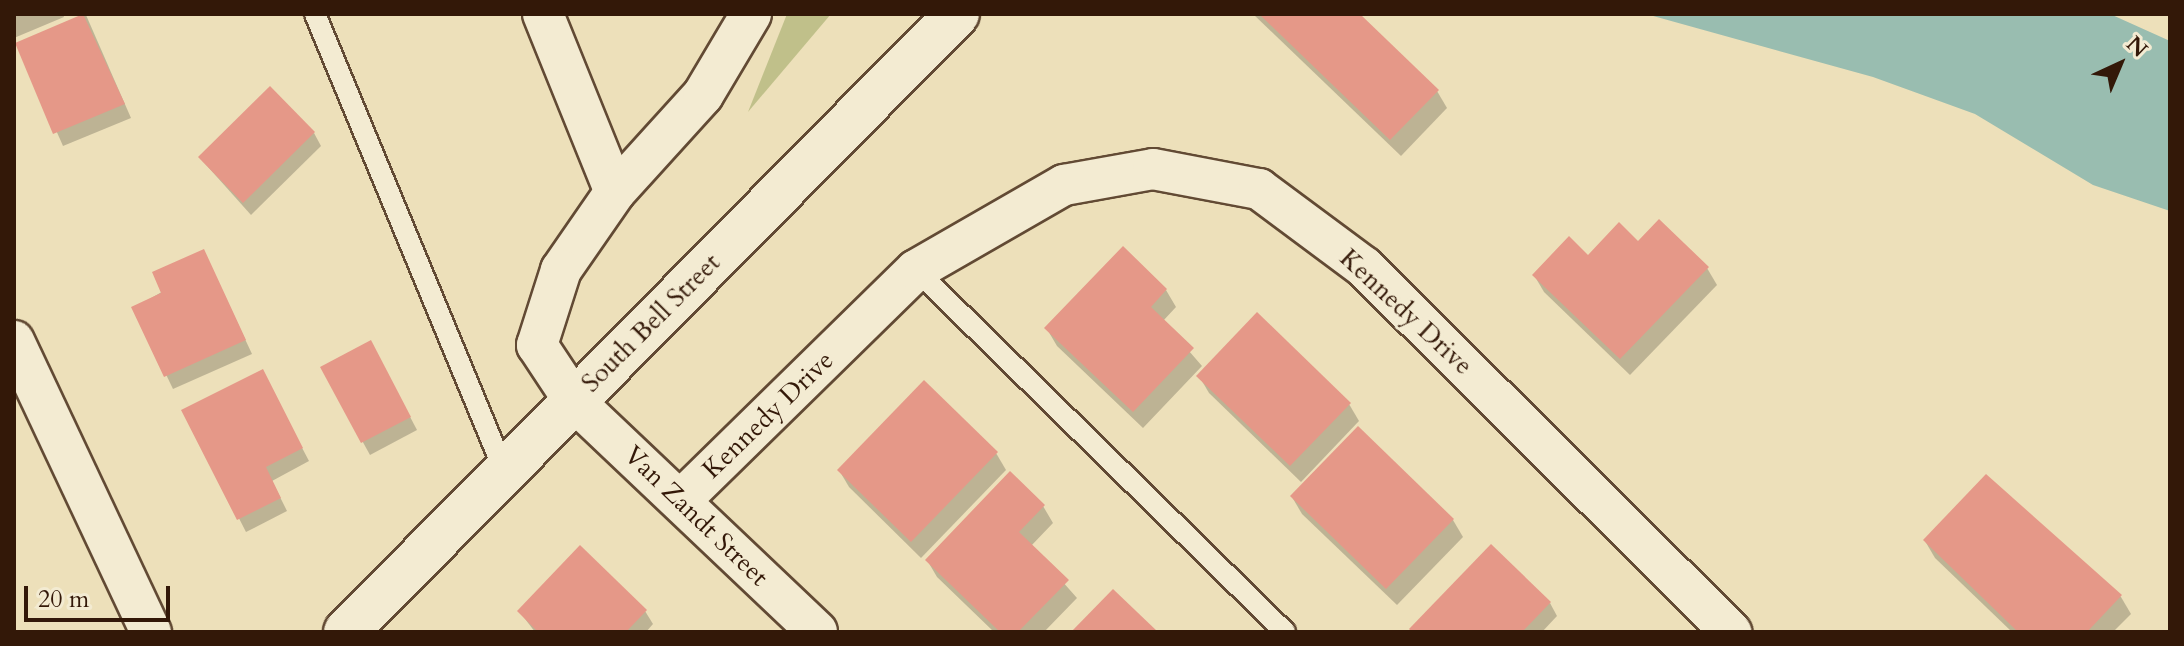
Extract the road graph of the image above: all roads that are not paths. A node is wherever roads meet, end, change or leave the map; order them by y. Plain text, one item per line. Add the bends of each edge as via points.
1 (315, 14) edge
2 (543, 14) edge
3 (751, 14) edge
4 (957, 14) edge
5 (615, 192) junction
6 (916, 270) junction
7 (14, 341) edge
8 (574, 401) junction
9 (505, 472) junction
10 (682, 499) junction
11 (349, 631) edge
12 (151, 632) edge
13 (817, 632) edge
14 (1285, 632) edge
15 (1731, 632) edge

1 - 9 lane
2 - 5 street
3 - 5 street via 703,95
4 - 8 main road, South Bell Street
5 - 8 street, Van Zandt Street via 561,270 537,345
6 - 10 street, Kennedy Drive
6 - 14 lane
6 - 15 street, Kennedy Drive via 1064,185 1153,169 1259,189 1364,267
7 - 12 street
8 - 9 main road, South Bell Street
8 - 10 street, Van Zandt Street
9 - 11 main road, South Bell Street
10 - 13 street, Van Zandt Street

